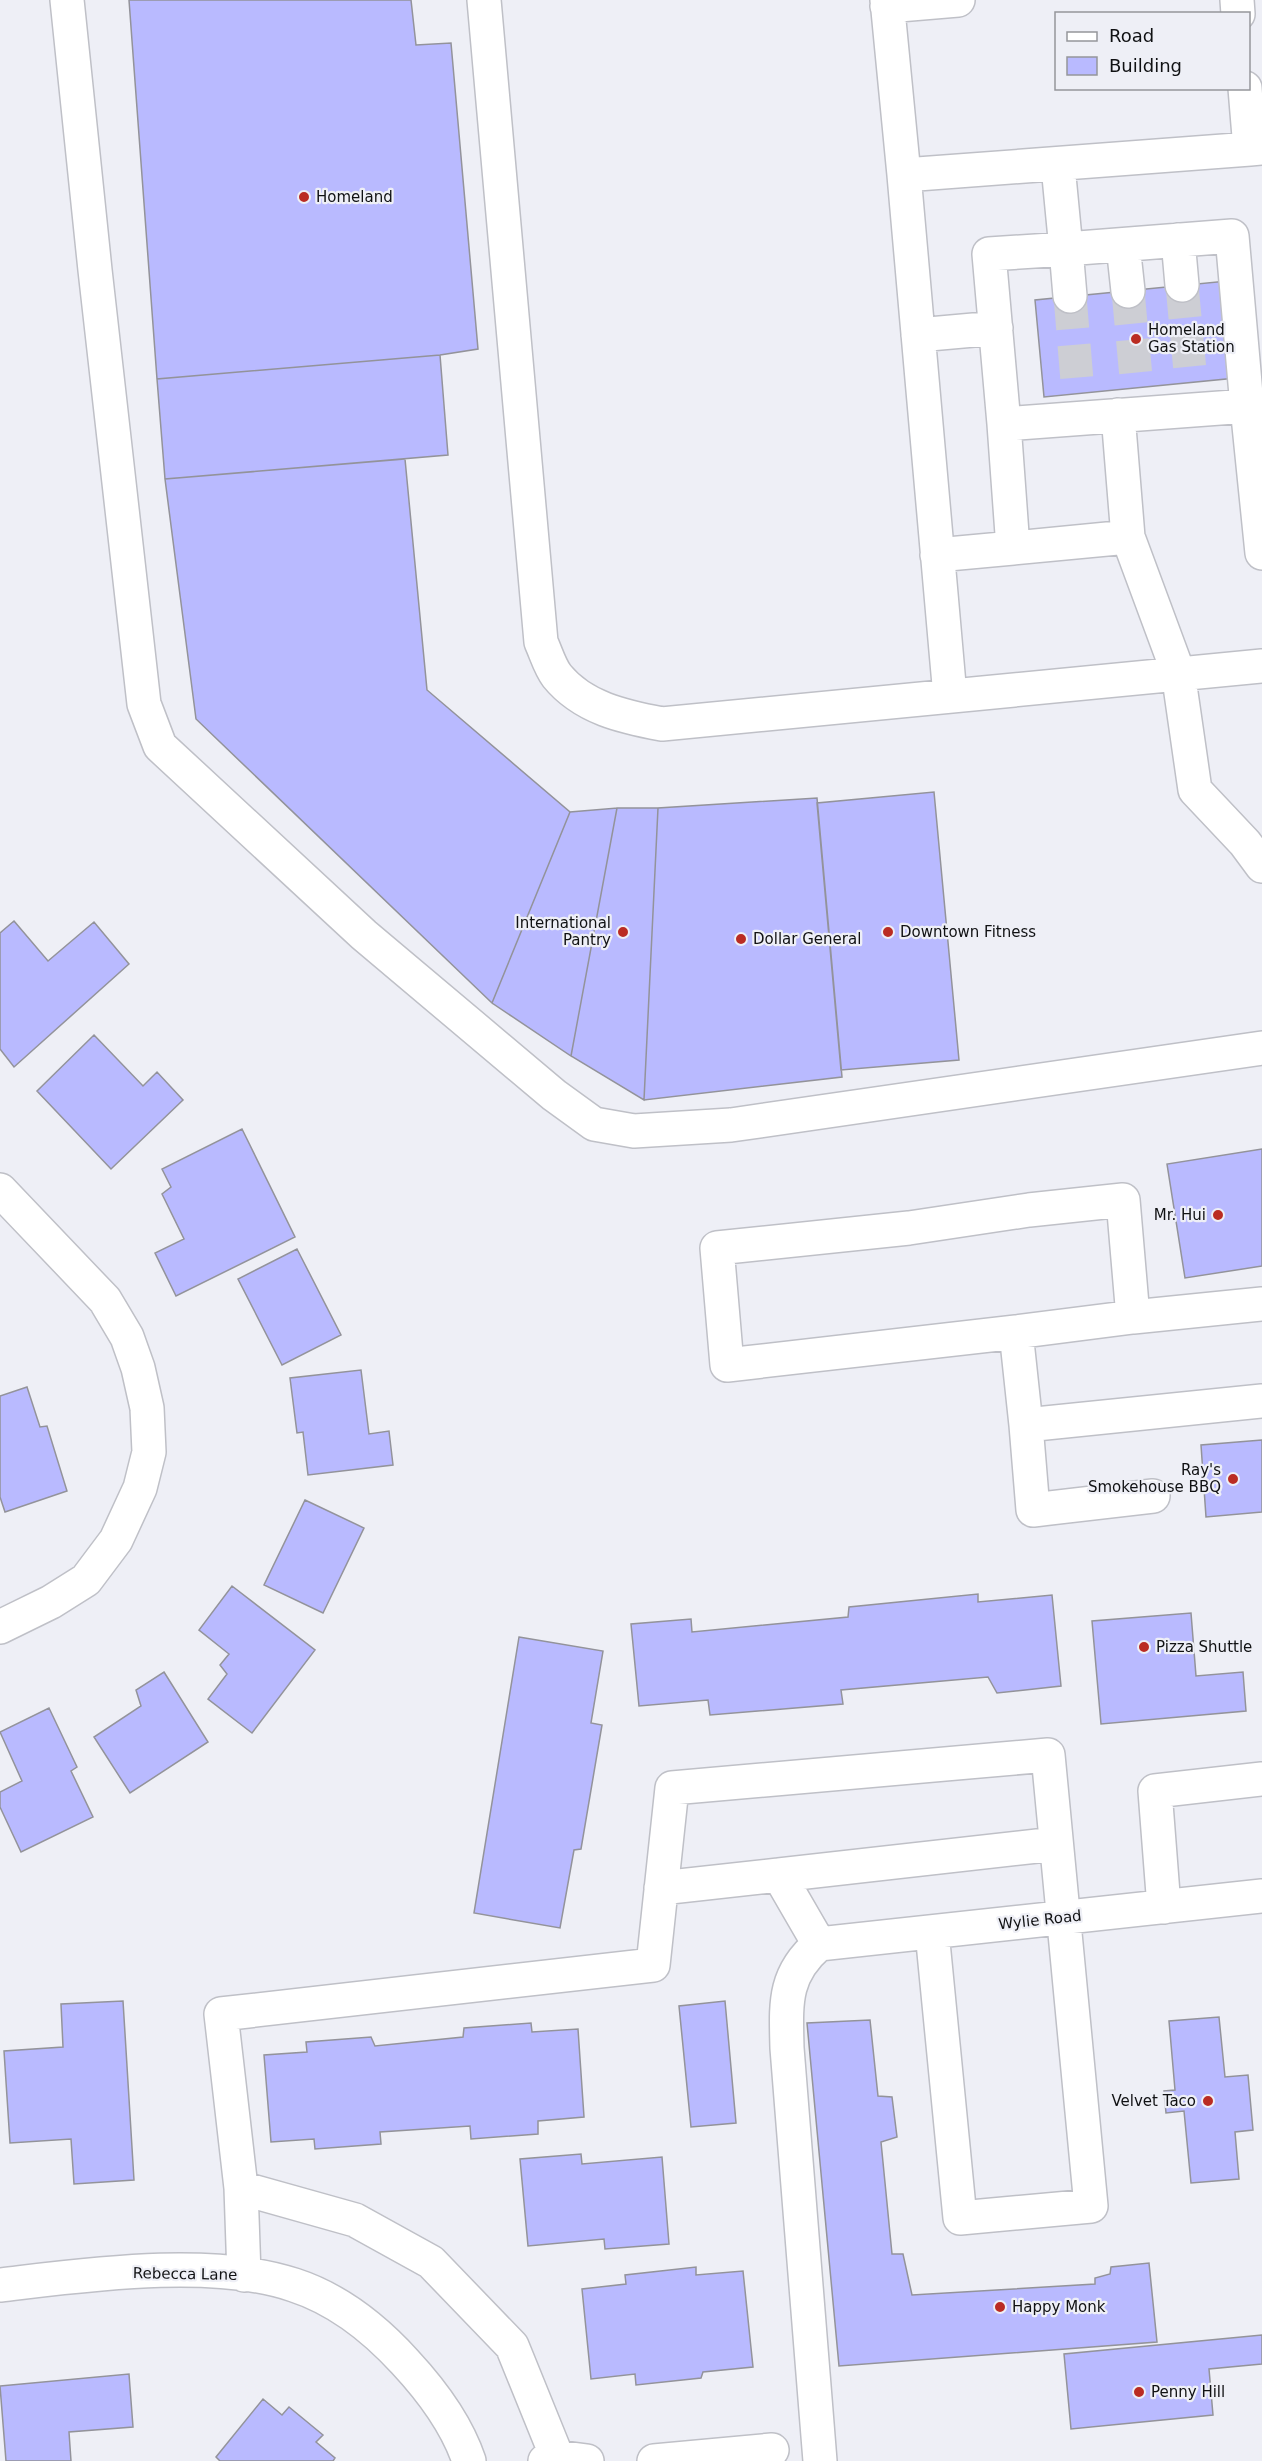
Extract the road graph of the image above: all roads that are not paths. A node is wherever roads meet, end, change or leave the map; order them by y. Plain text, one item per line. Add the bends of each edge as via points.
1 (68, 0) edge
2 (484, 0) edge
3 (958, 0) edge
4 (887, 3) edge
5 (1245, 90) edge
6 (1256, 149) edge
7 (1058, 165) junction
8 (904, 175) junction
9 (1178, 240) junction
10 (1124, 245) junction
11 (1066, 249) junction
12 (1182, 285) tunnel mouth
13 (1128, 291) tunnel mouth
14 (1070, 296) tunnel mouth
15 (996, 328) junction
16 (918, 335) junction
17 (1131, 406) junction
18 (1247, 406) junction
19 (1004, 424) junction
20 (1128, 537) junction
21 (1013, 548) junction
22 (1262, 553) edge
23 (937, 555) junction
24 (1262, 666) edge
25 (1178, 672) junction
26 (950, 696) junction
27 (1262, 866) edge
28 (1262, 1048) edge
29 (0, 1190) edge
30 (1262, 1304) edge
31 (1133, 1317) junction
32 (1016, 1332) junction
33 (1262, 1401) edge
34 (1026, 1425) junction
35 (1153, 1496) dead end
36 (0, 1628) edge
37 (1262, 1779) edge
38 (1055, 1844) junction
39 (779, 1875) junction
40 (661, 1888) junction
41 (1262, 1896) edge
42 (1164, 1906) junction
43 (1061, 1917) junction
44 (932, 1932) junction
45 (819, 1944) junction
46 (241, 2187) junction
47 (244, 2275) junction
48 (0, 2285) edge
49 (772, 2450) dead end
50 (563, 2460) edge
51 (470, 2461) edge
52 (654, 2461) edge
53 (820, 2461) edge

1 - 28 street via 144,704 160,746 364,935 554,1095 594,1124 634,1131 731,1125
2 - 26 street via 541,642 557,676 585,699 620,716 662,724
3 - 4 street
4 - 8 street
5 - 6 street
6 - 7 street
7 - 8 street
7 - 11 street
8 - 16 street
9 - 10 street
9 - 12 street
9 - 18 street via 1232,236
10 - 11 street
10 - 13 street
11 - 14 street
11 - 15 street via 989,254
15 - 16 street
15 - 19 street
16 - 23 street
17 - 18 street via 1193,396
17 - 19 street via 1079,406
17 - 20 street
18 - 22 street
19 - 21 street
20 - 21 street
20 - 25 street
21 - 23 street
23 - 26 street
24 - 25 street
25 - 26 street
25 - 27 street via 1195,790
29 - 36 street via 105,1300 127,1337 147,1408 149,1452 140,1488 116,1540 86,1580
30 - 31 street
31 - 32 street
31 - 32 street via 1123,1200 717,1248 727,1365
32 - 34 street
33 - 34 street
34 - 35 street via 1033,1510
37 - 42 street via 1155,1791
38 - 39 street
38 - 40 street via 1048,1755 672,1788
38 - 43 street
39 - 40 street
39 - 45 street
40 - 46 street via 653,1965 221,2014
41 - 42 street, Wylie Road
42 - 43 street, Wylie Road
43 - 44 street, Wylie Road
43 - 44 street via 1091,2206 960,2218
44 - 45 street, Wylie Road
45 - 53 street via 795,1969 786,2004
46 - 47 street
46 - 50 street via 355,2220 431,2262 512,2346
47 - 48 street, Rebecca Lane via 111,2272
47 - 51 street, Rebecca Lane via 295,2285 324,2297 359,2320 423,2382
49 - 52 street

